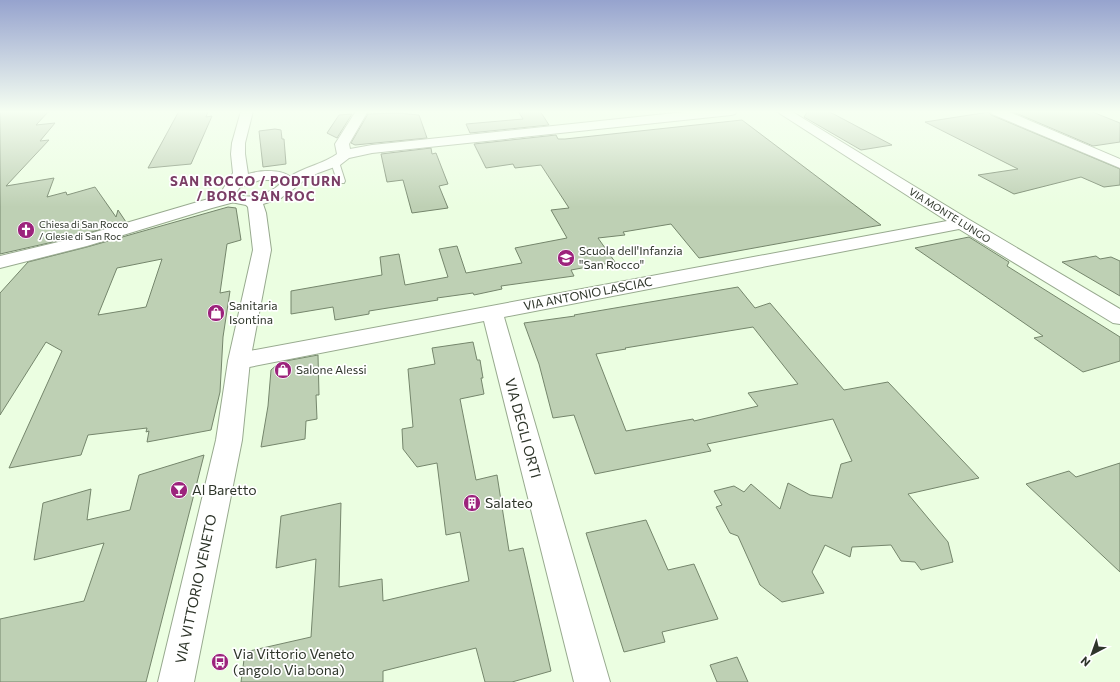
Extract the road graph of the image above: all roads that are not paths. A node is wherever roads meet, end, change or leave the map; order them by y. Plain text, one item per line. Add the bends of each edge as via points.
1 (239, 143) edge
2 (343, 143) edge
3 (430, 143) edge
4 (833, 143) edge
5 (1070, 143) edge
6 (340, 159) junction
7 (1120, 164) edge
8 (241, 166) junction
9 (313, 170) junction
10 (270, 176) junction
11 (341, 181) dead end
12 (287, 187) junction
13 (231, 192) junction
14 (261, 203) junction
15 (962, 223) junction
16 (0, 262) edge
17 (492, 312) junction
18 (1120, 318) edge
19 (239, 361) junction
20 (176, 682) edge
21 (592, 682) edge

1 - 8 street via 238,157
2 - 6 street
3 - 6 street via 372,149
4 - 15 street, VIA MONTE LUNGO
5 - 7 street
6 - 9 street
6 - 11 lane
8 - 10 street via 251,172
8 - 13 street via 240,176
9 - 10 street
9 - 12 street
10 - 12 street via 283,178 287,182
10 - 13 street via 243,180
12 - 14 street
13 - 14 street
13 - 16 street via 207,204 81,242
14 - 19 street, VIA VITTORIO VENETO via 262,250
15 - 17 street, VIA ANTONIO LASCIAC
15 - 18 street, VIA MONTE LUNGO
17 - 19 street, VIA ANTONIO LASCIAC
17 - 21 street, VIA DEGLI ORTI
19 - 20 street, VIA VITTORIO VENETO via 229,440

